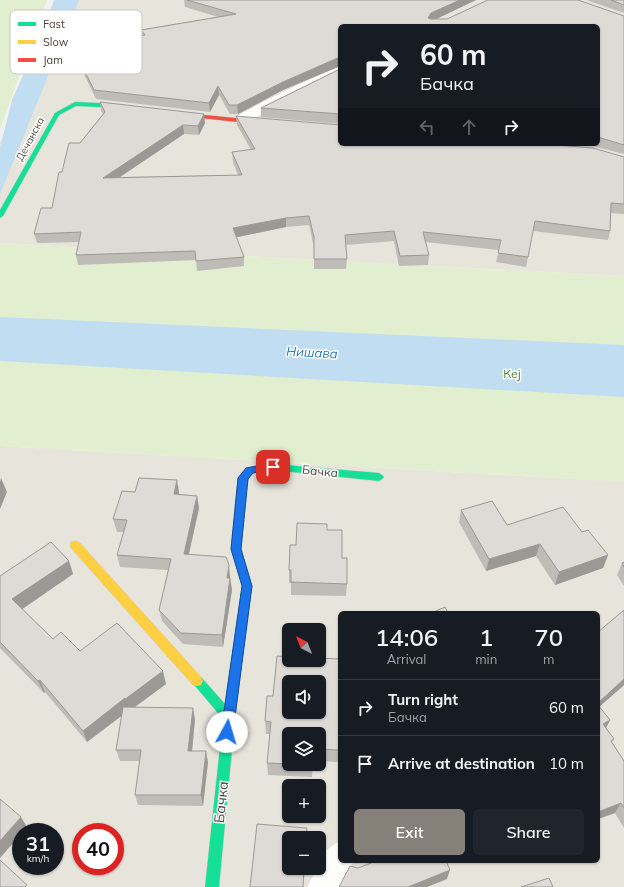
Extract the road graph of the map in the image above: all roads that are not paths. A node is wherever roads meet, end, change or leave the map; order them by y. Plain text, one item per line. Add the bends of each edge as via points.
1 (338, 72) edge
2 (140, 110) edge
3 (163, 113) edge
4 (240, 120) junction
5 (271, 123) edge
6 (0, 216) edge
7 (379, 477) dead end
8 (75, 545) dead end
9 (229, 716) junction
10 (338, 861) edge
11 (212, 887) edge
12 (323, 887) edge

1 - 4 street
2 - 6 street, Дечанска via 75,104 57,114
3 - 4 street
4 - 5 street
7 - 9 street, Бачка via 273,467 250,470 243,478 236,549 247,586
8 - 9 street
9 - 11 street, Бачка
10 - 12 street

